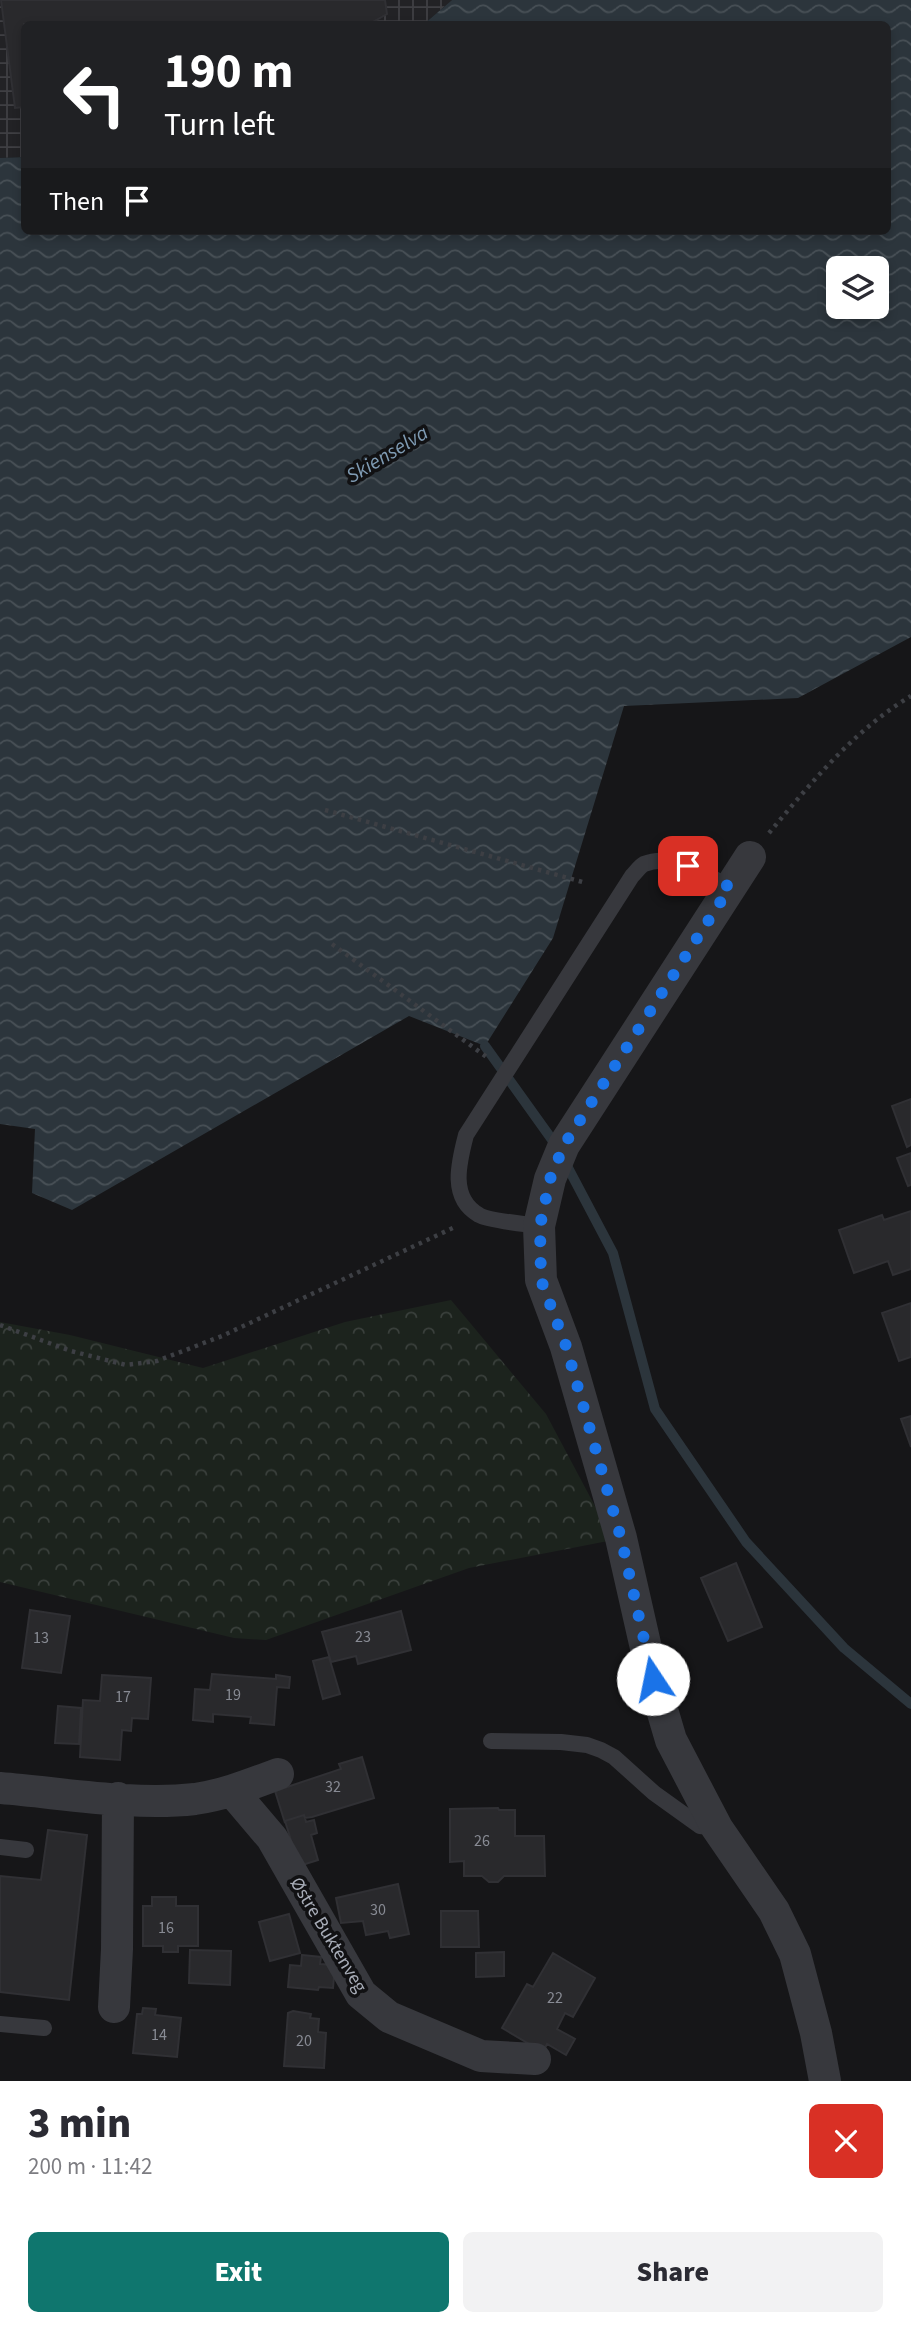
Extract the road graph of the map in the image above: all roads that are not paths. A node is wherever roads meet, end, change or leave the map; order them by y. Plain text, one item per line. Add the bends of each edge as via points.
1 (750, 857) road end
2 (730, 887) junction
3 (540, 1226) junction
4 (491, 1741) dead end
5 (278, 1774) dead end
6 (0, 1788) edge
7 (232, 1791) junction
8 (118, 1798) junction
9 (716, 1828) junction
10 (0, 1847) edge
11 (26, 1850) dead end
12 (114, 2007) dead end
13 (0, 2024) edge
14 (44, 2028) dead end
15 (535, 2059) dead end
16 (825, 2081) edge

1 - 2 street
2 - 3 street via 564,1145 550,1179
2 - 3 lane via 670,861 643,864 466,1135 457,1172 463,1200 480,1216
3 - 9 street via 541,1280 566,1346 621,1538 663,1716
4 - 9 lane via 561,1742 601,1750 700,1826
5 - 7 street
6 - 8 street
7 - 8 street via 196,1799
7 - 15 street, Østre Buktenveg via 272,1838 361,1994 378,2011 481,2056
8 - 12 street
9 - 16 street via 774,1911 795,1954
10 - 11 lane
13 - 14 lane

